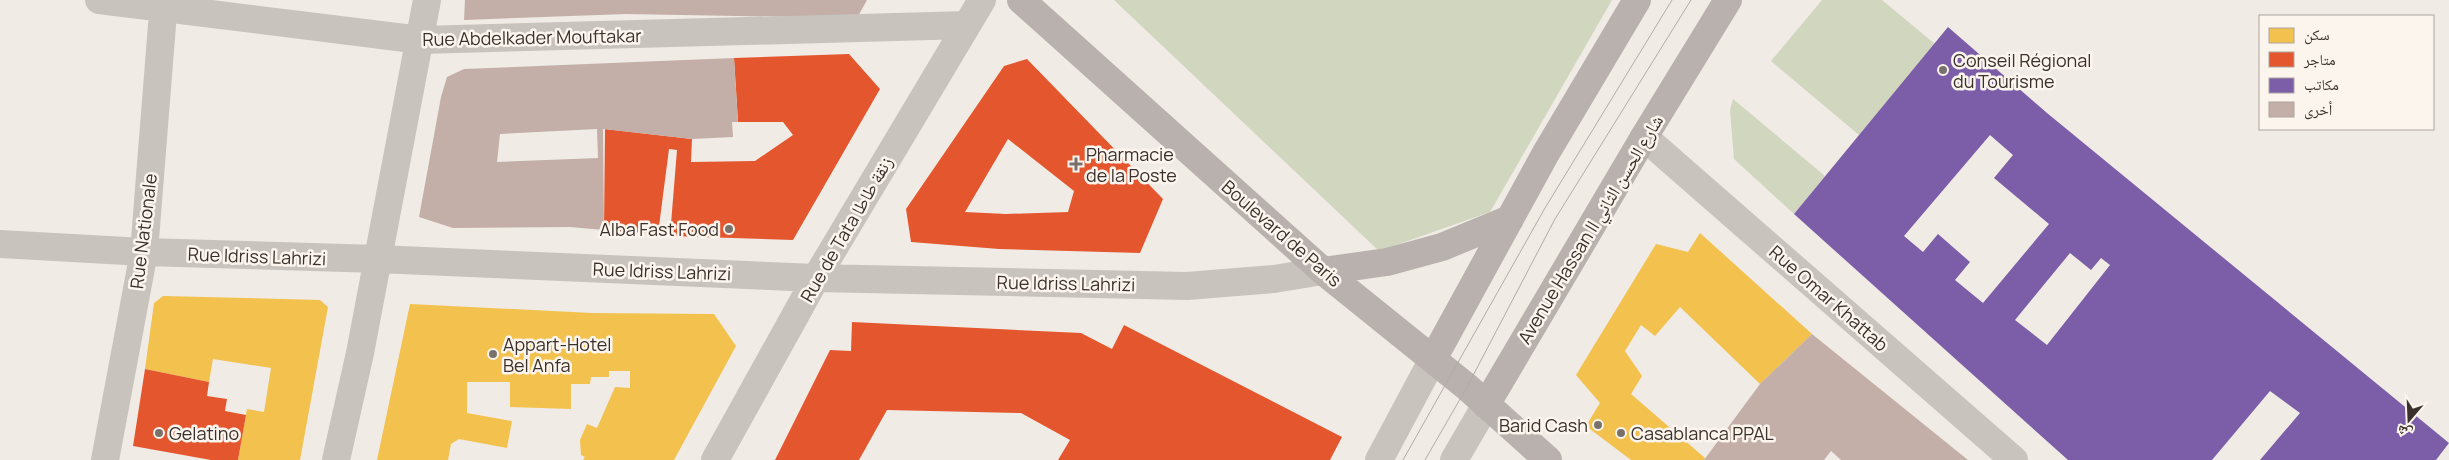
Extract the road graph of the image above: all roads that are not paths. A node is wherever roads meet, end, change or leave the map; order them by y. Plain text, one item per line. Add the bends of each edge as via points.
1 (99, 0) edge
2 (427, 0) edge
3 (982, 0) edge
4 (1021, 0) edge
5 (1637, 0) edge
6 (1728, 0) edge
7 (163, 4) edge
8 (967, 25) junction
9 (421, 40) junction
10 (1644, 137) junction
11 (1510, 219) junction
12 (0, 244) edge
13 (144, 252) junction
14 (378, 260) junction
15 (1323, 271) junction
16 (816, 278) junction
17 (1433, 359) junction
18 (1486, 405) junction
19 (108, 459) edge
20 (336, 460) edge
21 (716, 460) edge
22 (1379, 460) edge
23 (1454, 460) edge
24 (1548, 460) edge
25 (2014, 460) edge

1 - 7 street, Rue Abdelkader Mouftakar
2 - 9 street
3 - 8 street, Rue de Tata زنقة طاطا
4 - 15 main road, Boulevard de Paris
5 - 11 main road
6 - 10 main road, Avenue Hassan II شارع الحسن الثاني
7 - 9 street, Rue Abdelkader Mouftakar
7 - 13 street, Rue Nationale
8 - 9 street, Rue Abdelkader Mouftakar
8 - 16 street, Rue de Tata زنقة طاطا
9 - 14 street
10 - 18 main road, Avenue Hassan II شارع الحسن الثاني
10 - 25 street, Rue Omar Khattab
11 - 15 main road via 1442,247 1387,262
11 - 17 main road
12 - 13 street, Rue Idriss Lahrizi
13 - 14 street, Rue Idriss Lahrizi
13 - 19 street, Rue Nationale
14 - 16 street, Rue Idriss Lahrizi
14 - 20 street
15 - 16 street, Rue Idriss Lahrizi via 1274,279 1187,286
15 - 17 main road, Boulevard de Paris
16 - 21 street, Rue de Tata زنقة طاطا
17 - 18 main road, Boulevard de Paris
17 - 22 street
18 - 23 street, Avenue Hassan II شارع الحسن الثاني
18 - 24 main road, Boulevard de Paris

